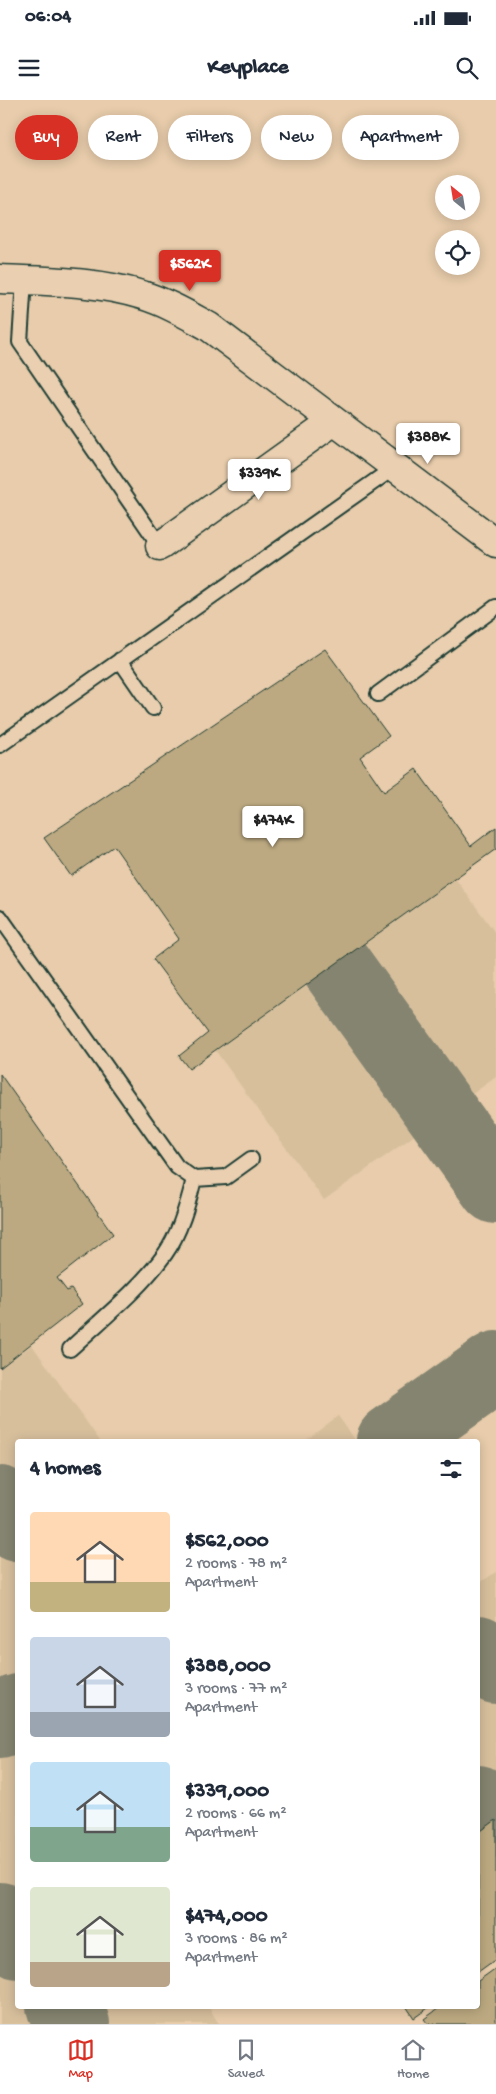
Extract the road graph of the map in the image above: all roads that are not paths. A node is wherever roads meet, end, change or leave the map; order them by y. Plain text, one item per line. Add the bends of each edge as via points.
1 (12, 279) edge
2 (334, 421) junction
3 (395, 467) junction
4 (496, 543) edge
5 (160, 546) joint
6 (496, 607) edge
7 (120, 660) junction
8 (378, 694) dead end
9 (153, 708) dead end
10 (0, 745) edge
11 (0, 917) edge
12 (251, 1159) dead end
13 (194, 1179) junction
14 (70, 1349) dead end

1 - 2 street via 108,288 141,294 173,307 208,326
1 - 5 lane via 20,342
2 - 3 street
2 - 5 street
3 - 4 street
3 - 7 lane
6 - 8 lane
7 - 9 lane
7 - 10 lane
11 - 13 lane via 177,1167
12 - 13 lane via 226,1177
13 - 14 lane via 187,1207 166,1253 128,1295

